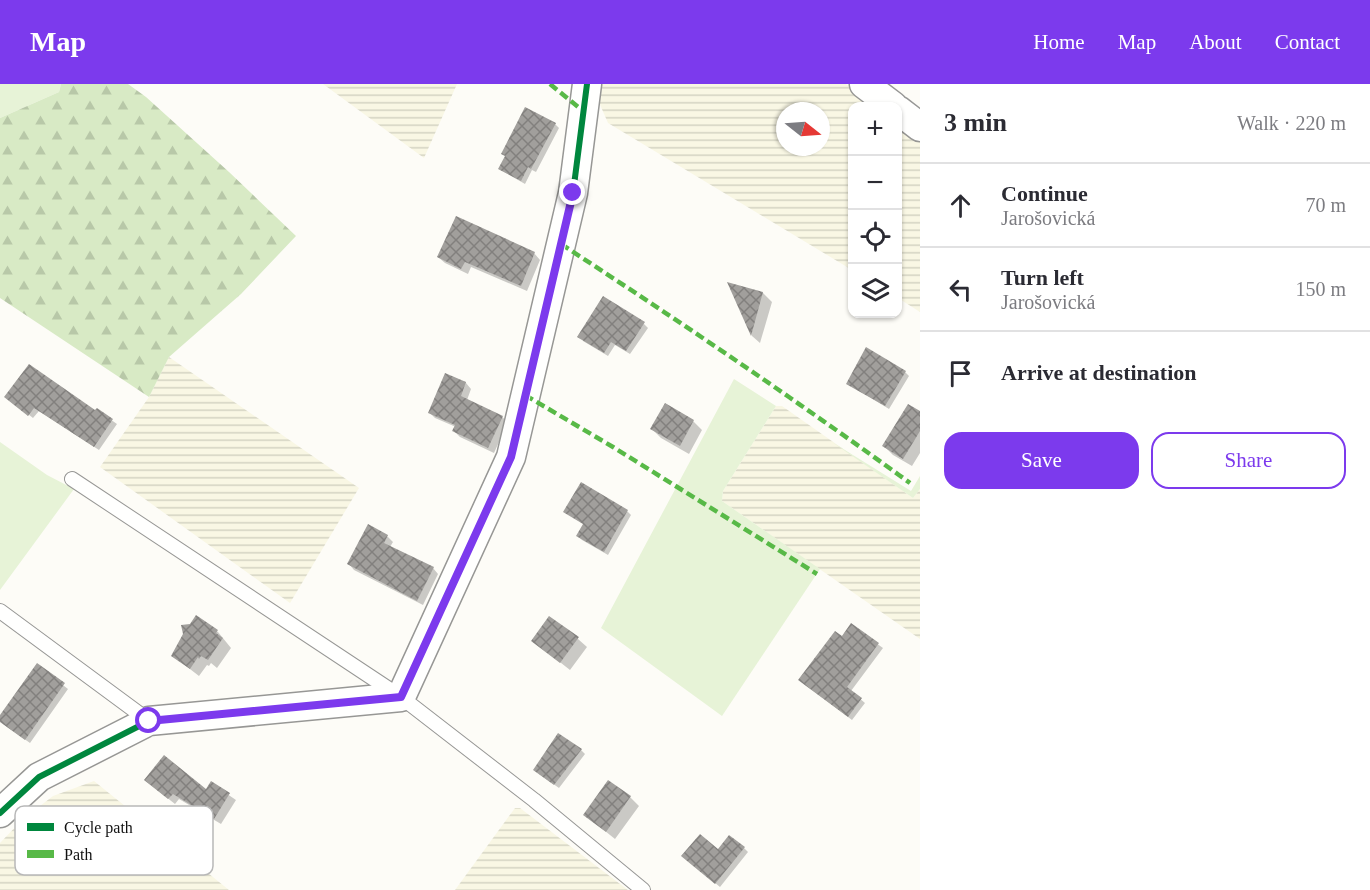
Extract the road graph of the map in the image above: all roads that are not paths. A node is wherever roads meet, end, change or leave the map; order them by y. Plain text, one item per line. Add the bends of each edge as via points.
1 (587, 84) edge
2 (864, 84) edge
3 (889, 102) edge
4 (902, 114) edge
5 (920, 127) edge
6 (72, 479) dead end
7 (0, 611) edge
8 (401, 697) junction
9 (149, 721) junction
10 (0, 813) edge
11 (643, 890) edge

1 - 8 street via 573,193 511,457
2 - 3 street
4 - 5 street
6 - 8 lane
7 - 9 lane
8 - 9 street
8 - 11 lane
9 - 10 street via 39,777

